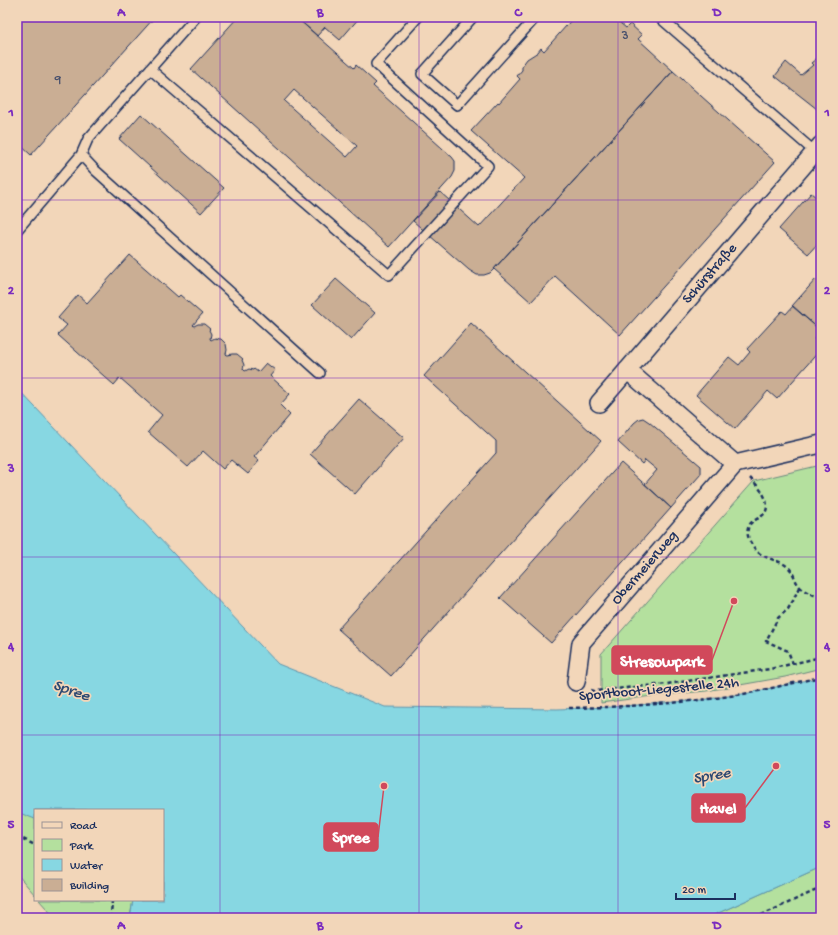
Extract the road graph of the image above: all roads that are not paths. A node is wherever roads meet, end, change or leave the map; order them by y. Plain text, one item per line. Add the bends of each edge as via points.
1 (196, 17) edge
2 (418, 17) edge
3 (472, 17) edge
4 (536, 17) edge
5 (659, 17) edge
6 (150, 69) junction
7 (818, 149) edge
8 (81, 156) junction
9 (17, 230) edge
10 (627, 370) junction
11 (320, 373) dead end
12 (599, 403) dead end
13 (821, 444) edge
14 (735, 464) junction
15 (576, 682) road end

1 - 6 lane
2 - 6 lane via 376,64 488,166 389,275
3 - 4 lane via 422,74 457,105
5 - 7 lane
6 - 8 lane via 88,139
7 - 10 street, Schürstraße
8 - 9 lane
8 - 11 lane
10 - 12 street, Schürstraße
10 - 14 street
13 - 14 street
14 - 15 street, Obermeierweg via 581,643

